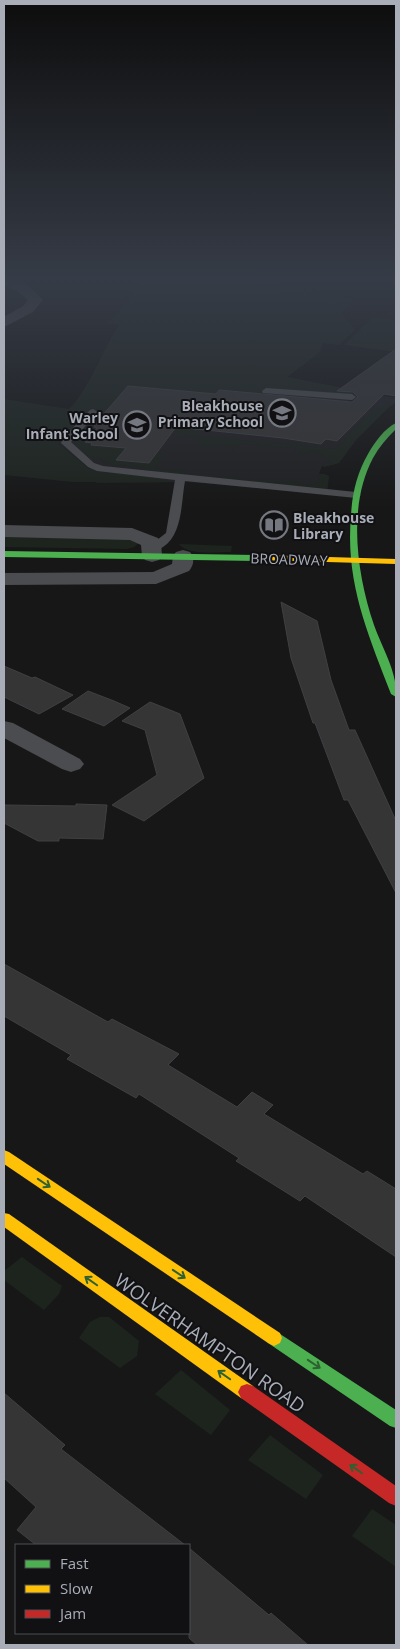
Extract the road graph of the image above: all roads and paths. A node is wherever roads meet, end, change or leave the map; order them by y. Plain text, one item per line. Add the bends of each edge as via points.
1 (266, 391) dead end
2 (352, 397) dead end
3 (93, 412) dead end
4 (396, 426) edge
5 (180, 478) junction
6 (356, 495) junction
7 (4, 531) edge
8 (152, 552) junction
9 (4, 554) edge
10 (182, 556) junction
11 (354, 561) junction
12 (396, 562) edge
13 (4, 579) edge
14 (396, 694) edge
15 (4, 728) edge
16 (71, 764) dead end
17 (4, 1156) edge
18 (4, 1219) edge
19 (396, 1420) edge
20 (396, 1497) edge

1 - 2 lane
3 - 5 lane via 66,443 91,465 113,471
4 - 6 main road via 372,452
5 - 6 lane
5 - 8 lane via 170,534
6 - 11 main road
7 - 8 street via 132,534 150,542
8 - 9 main road, BROADWAY
8 - 10 main road, BROADWAY
10 - 11 main road, BROADWAY
10 - 13 street via 182,567 156,578
11 - 12 main road, BROADWAY
11 - 14 main road via 357,586
15 - 16 street
17 -> 19 main road
20 -> 18 main road, WOLVERHAMPTON ROAD

